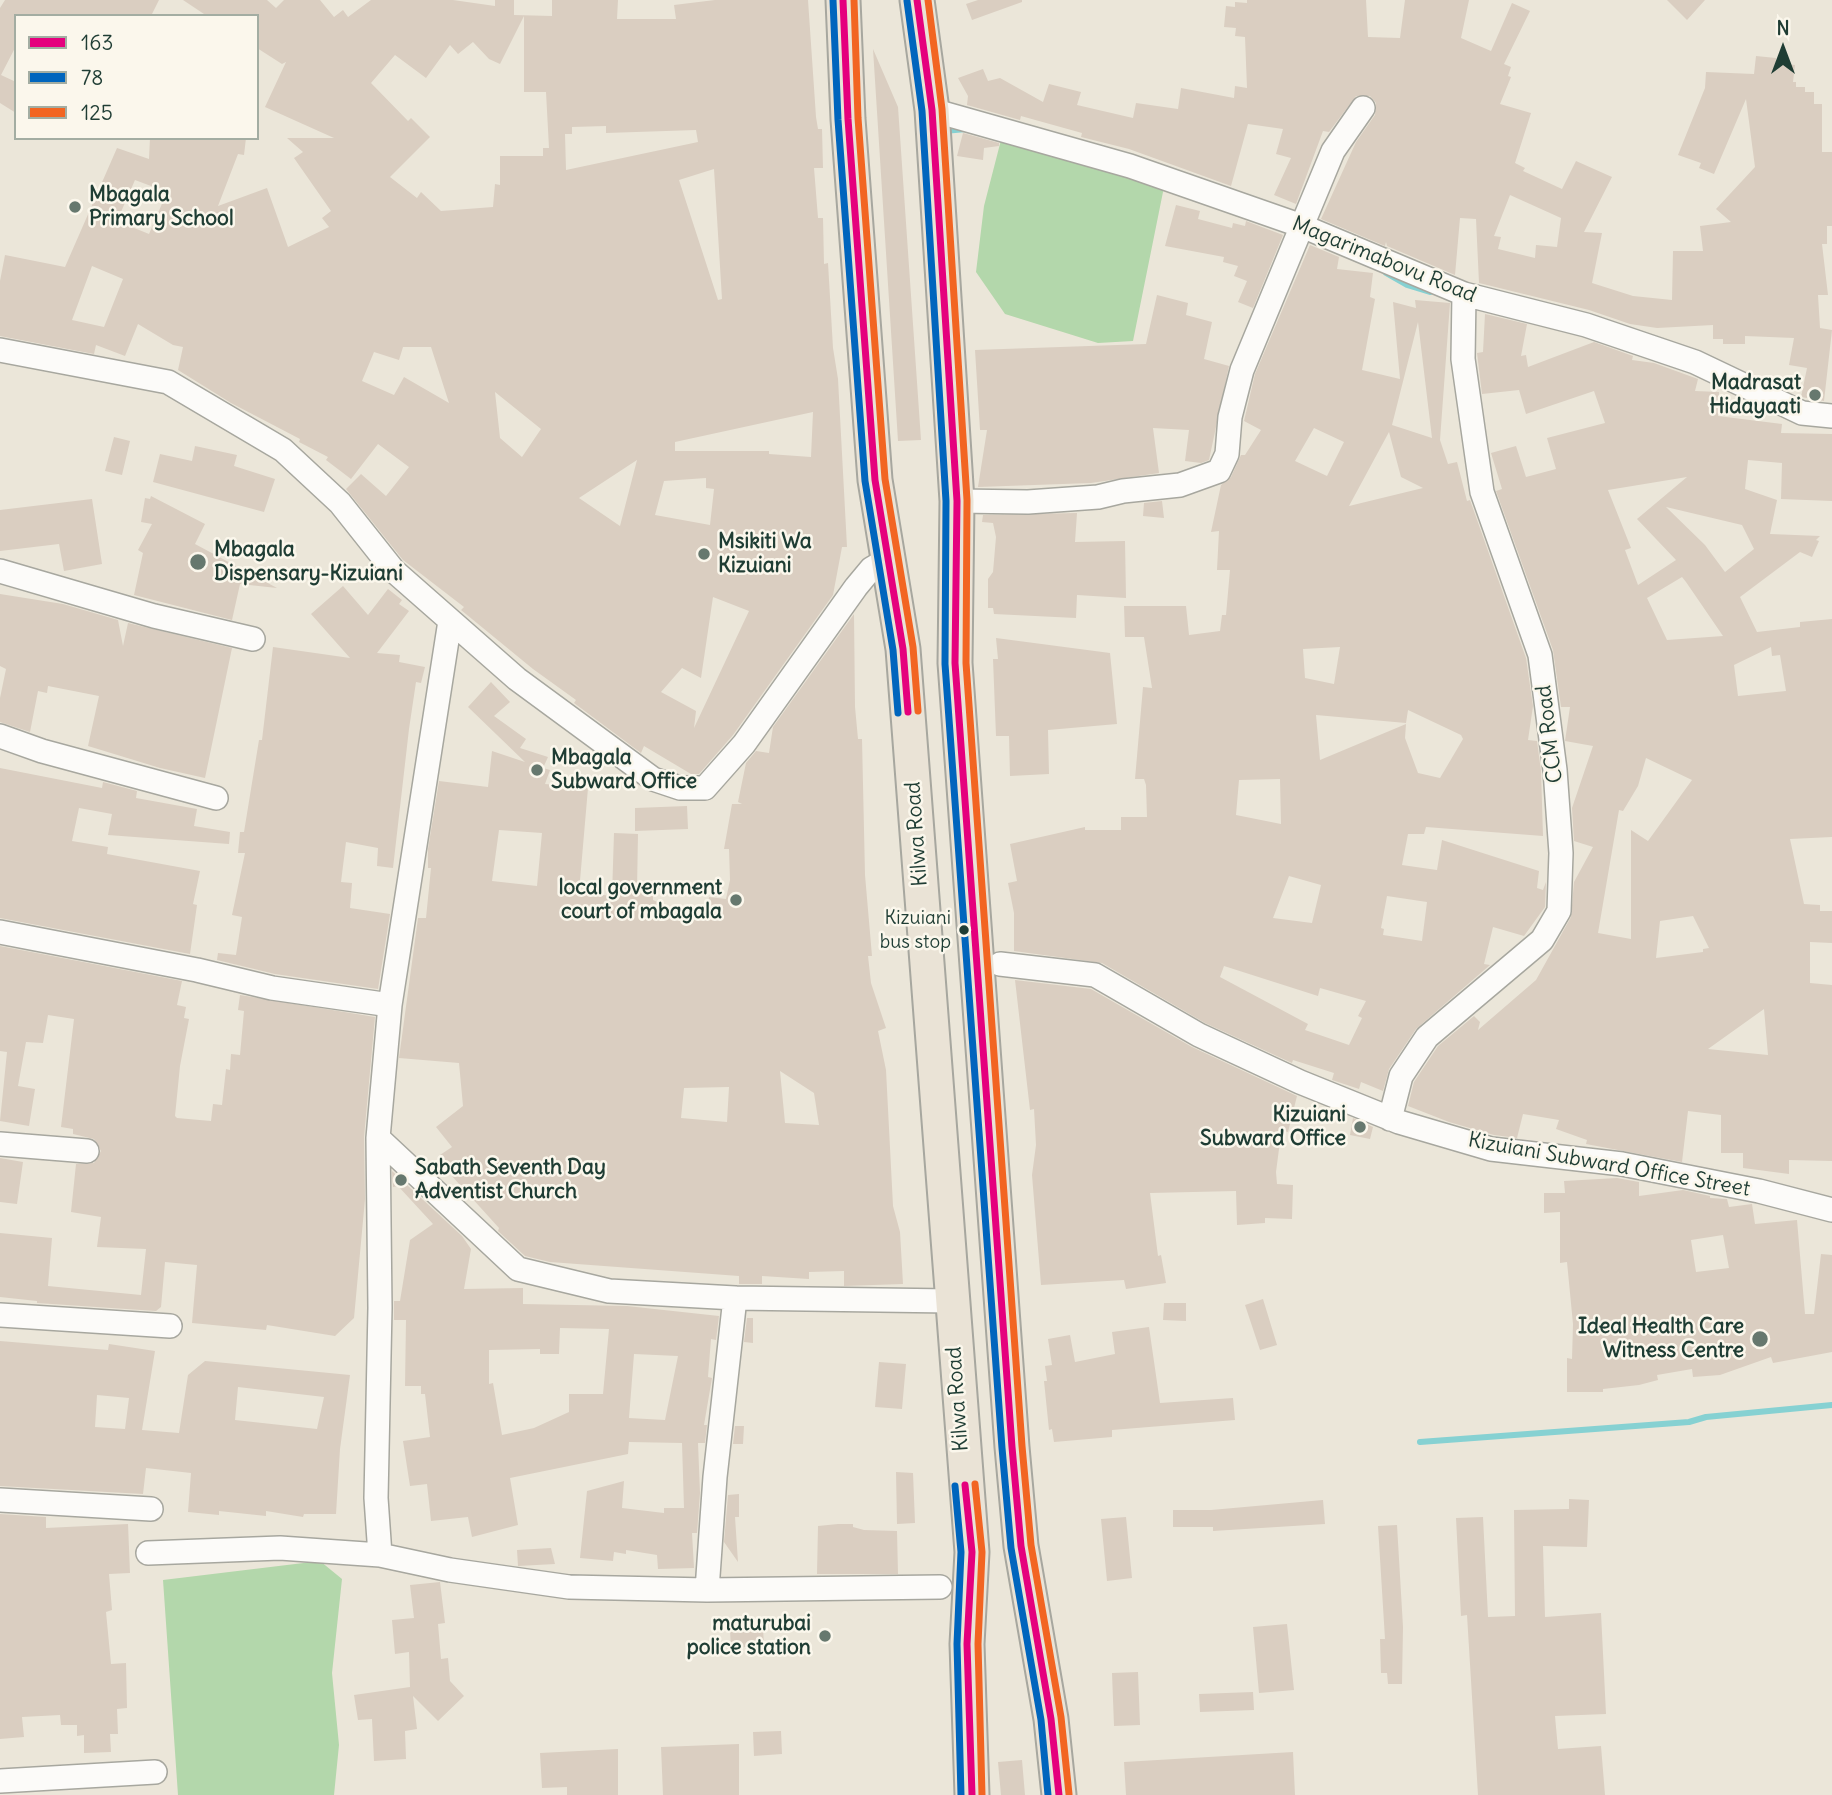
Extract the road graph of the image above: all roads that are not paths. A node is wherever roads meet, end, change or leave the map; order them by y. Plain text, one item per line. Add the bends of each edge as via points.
1 (843, 0) edge
2 (917, 0) edge
3 (1363, 108) dead end
4 (932, 110) junction
5 (1302, 226) junction
6 (1464, 294) junction
7 (0, 350) edge
8 (1832, 416) edge
9 (957, 502) junction
10 (888, 559) junction
11 (0, 570) edge
12 (450, 621) junction
13 (253, 639) dead end
14 (0, 736) edge
15 (216, 798) dead end
16 (0, 932) edge
17 (1000, 964) dead end
18 (390, 1004) junction
19 (1390, 1119) junction
20 (378, 1138) junction
21 (0, 1144) edge
22 (87, 1151) dead end
23 (1832, 1210) edge
24 (735, 1298) junction
25 (951, 1301) junction
26 (0, 1315) edge
27 (170, 1326) dead end
28 (0, 1500) edge
29 (151, 1509) dead end
30 (148, 1553) dead end
31 (380, 1555) junction
32 (940, 1587) dead end
33 (707, 1590) junction
34 (155, 1772) dead end
35 (0, 1781) edge
36 (972, 1795) edge
37 (1059, 1795) edge

1 - 10 highway, Kilwa Road via 875,480
2 - 4 highway
3 - 5 street via 1333,151
4 - 5 street, Magarimabovu Road via 1130,166
4 - 9 highway
5 - 6 street, Magarimabovu Road
5 - 9 street via 1242,370 1230,417 1227,454 1219,471 1180,485 1098,497
6 - 8 street, Magarimabovu Road via 1586,325 1695,362 1802,413
6 - 19 street, CCM Road via 1463,359 1482,492 1540,655 1548,706 1561,853 1559,911 1542,940 1427,1037 1401,1076
7 - 12 street via 168,382 283,450 340,503 394,571
9 - 37 highway via 955,663 1010,1420 1021,1546 1051,1719
10 - 12 street via 856,587 744,744 705,788 696,790 653,779 517,679
10 - 25 highway, Kilwa Road via 903,649
11 - 13 street via 154,616
12 - 18 street
14 - 15 street
16 - 18 street via 272,988
17 - 19 street, Kizuiani Subward Office Street via 1096,975 1199,1035
18 - 20 street
19 - 23 street, Kizuiani Subward Office Street via 1491,1149 1622,1164
20 - 24 street via 518,1269 609,1291
20 - 31 street via 376,1498
21 - 22 street
24 - 25 street
24 - 33 street
25 - 36 highway, Kilwa Road via 972,1552 967,1644
26 - 27 street
28 - 29 street
30 - 31 street via 280,1548
31 - 33 street via 569,1587
32 - 33 street
34 - 35 street

